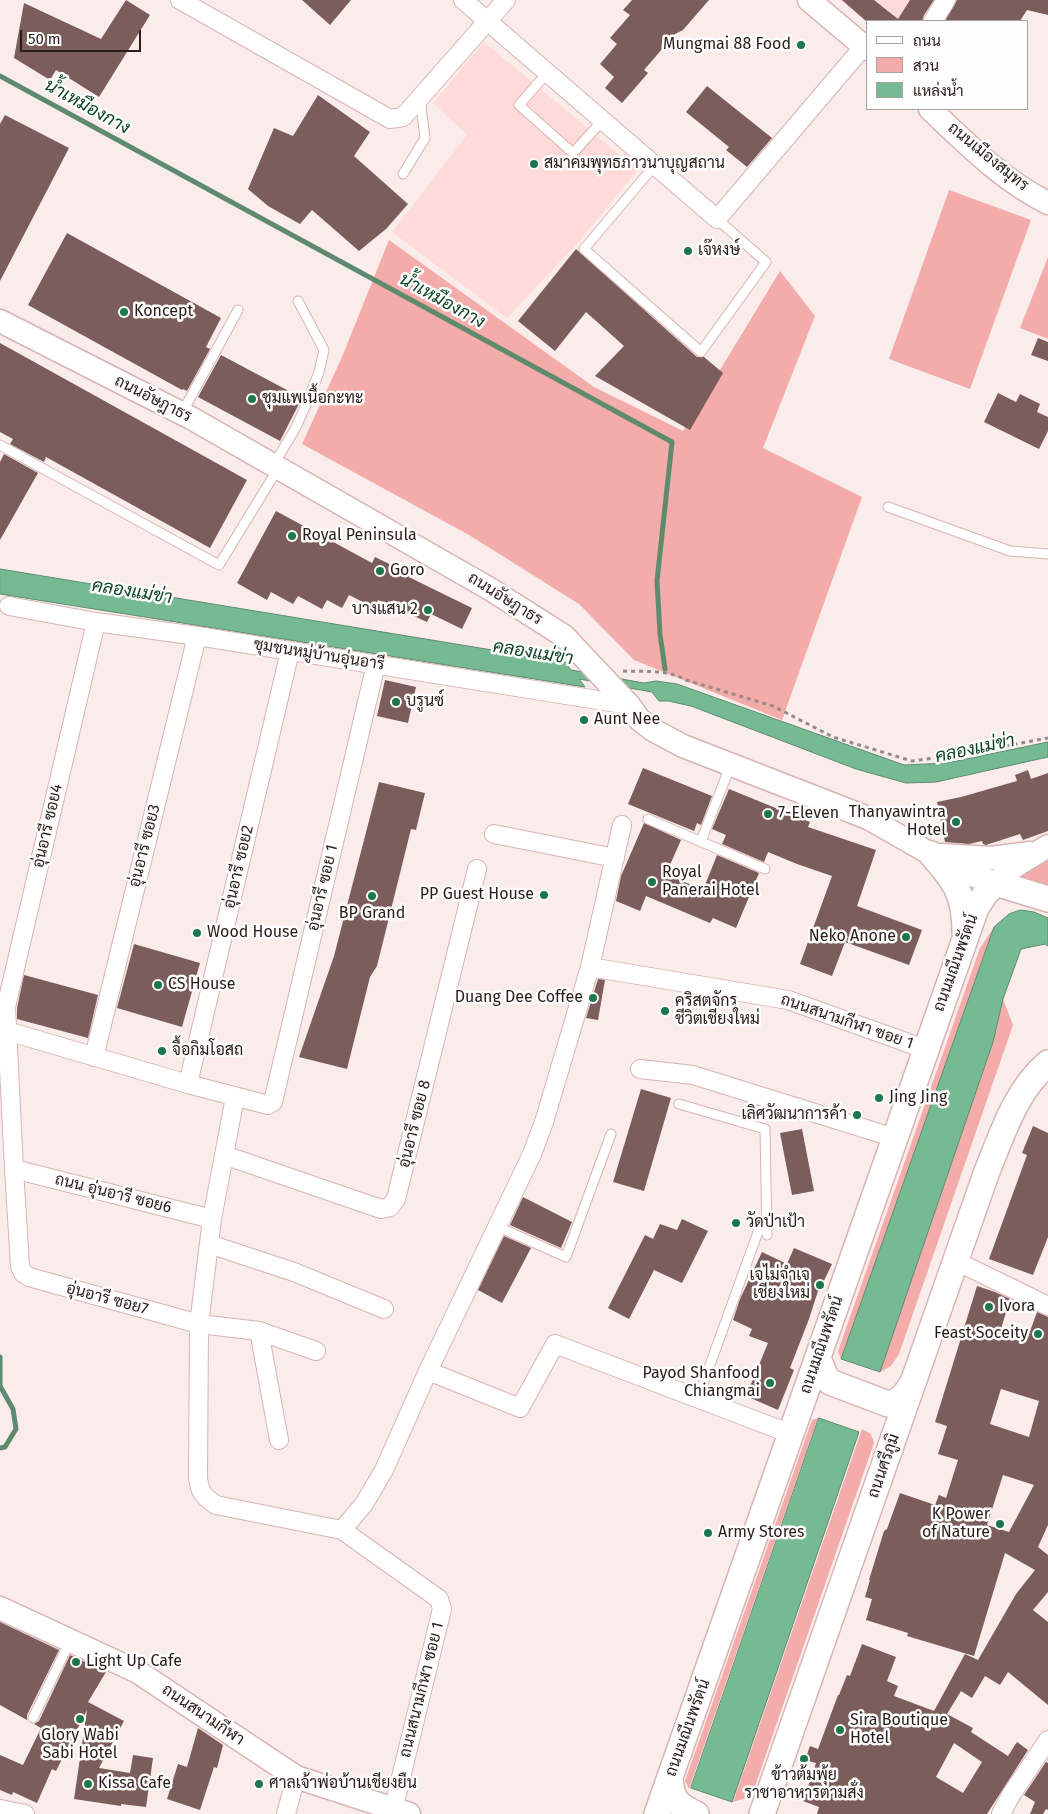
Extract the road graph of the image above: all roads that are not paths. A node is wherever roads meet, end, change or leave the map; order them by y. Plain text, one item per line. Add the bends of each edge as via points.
1 (180, 0) edge
2 (463, 0) edge
3 (506, 0) edge
4 (809, 0) edge
5 (946, 0) edge
6 (934, 20) edge
7 (487, 21) junction
8 (865, 47) edge
9 (547, 73) junction
10 (420, 98) junction
11 (931, 110) edge
12 (602, 120) junction
13 (655, 165) junction
14 (403, 174) dead end
15 (1047, 199) edge
16 (718, 219) junction
17 (298, 301) dead end
18 (238, 310) dead end
19 (0, 321) edge
20 (181, 413) junction
21 (0, 445) edge
22 (276, 466) junction
23 (888, 507) dead end
24 (1048, 554) edge
25 (9, 606) dead end
26 (96, 622) junction
27 (197, 636) junction
28 (290, 651) junction
29 (376, 664) junction
30 (622, 697) junction
31 (731, 764) junction
32 (648, 819) dead end
33 (622, 825) dead end
34 (494, 834) dead end
35 (701, 841) junction
36 (1042, 849) edge
37 (931, 854) junction
38 (615, 858) junction
39 (477, 869) dead end
40 (765, 869) dead end
41 (996, 883) junction
42 (1044, 898) edge
43 (965, 943) junction
44 (590, 967) junction
45 (7, 1032) junction
46 (925, 1049) junction
47 (94, 1057) junction
48 (1048, 1062) edge
49 (640, 1070) dead end
50 (188, 1084) junction
51 (235, 1097) junction
52 (679, 1104) dead end
53 (611, 1134) dead end
54 (895, 1138) junction
55 (224, 1155) junction
56 (14, 1169) junction
57 (212, 1219) junction
58 (496, 1226) junction
59 (210, 1244) junction
60 (956, 1261) junction
61 (20, 1266) joint
62 (1048, 1306) edge
63 (384, 1309) dead end
64 (199, 1324) junction
65 (259, 1332) junction
66 (316, 1351) dead end
67 (818, 1358) junction
68 (428, 1371) junction
69 (913, 1382) junction
70 (698, 1398) junction
71 (801, 1406) junction
72 (791, 1434) junction
73 (279, 1440) dead end
74 (891, 1445) junction
75 (342, 1530) junction
76 (0, 1608) edge
77 (70, 1640) junction
78 (33, 1718) dead end
79 (1048, 1740) edge
80 (296, 1778) junction
81 (661, 1800) edge
82 (0, 1809) edge
83 (761, 1811) edge
84 (401, 1812) edge
85 (25, 1814) edge
86 (286, 1814) edge
87 (696, 1814) edge
88 (1001, 1814) edge

1 - 10 street via 390,119 403,117
2 - 7 street
3 - 7 street
4 - 8 street
5 - 6 street
7 - 9 street
7 - 10 street
8 - 16 street
9 - 12 street
9 - 12 lane via 519,105 574,153
10 - 14 lane via 425,138
11 - 15 street, ถนนเมืองสมุทร via 1011,181
12 - 13 street
13 - 16 street
13 - 16 lane via 584,249 701,352 766,262
17 - 22 lane via 324,350 306,405
18 - 20 lane
19 - 20 street, ถนนอัษฎาธร
20 - 22 street, ถนนอัษฎาธร
21 - 22 lane via 219,565
22 - 30 street, ถนนอัษฎาธร via 490,589 564,636
23 - 24 lane via 1010,551
25 - 26 street, ชุมชนหมู่บ้านอุ่นอารี
26 - 27 street, ชุมชนหมู่บ้านอุ่นอารี
26 - 45 street, อุ่นอารี ซอย4 via 9,989
27 - 28 street, ชุมชนหมู่บ้านอุ่นอารี
27 - 47 street, อุ่นอารี ซอย3
28 - 29 street, ชุมชนหมู่บ้านอุ่นอารี
28 - 50 street, อุ่นอารี ซอย2
29 - 30 street, ชุมชนหมู่บ้านอุ่นอารี
29 - 51 street, อุ่นอารี ซอย 1 via 273,1102 268,1105
30 - 31 street, ถนนอัษฎาธร via 654,730 683,746
31 - 35 lane
31 - 37 street, ถนนอัษฎาธร via 868,818
32 - 35 lane
33 - 38 street
34 - 38 street
35 - 40 lane
36 - 37 street via 991,858
36 - 41 street via 1009,870
37 - 41 street, ถนนอัษฎาธร via 969,874
37 - 43 main road via 952,877 960,896
38 - 44 street
39 - 55 street, อุ่นอารี ซอย 8 via 396,1199 390,1207 381,1209
41 - 42 main road
41 - 43 main road, ถนนมณีนพรัตน์ via 976,908
42 - 43 main road via 1008,898 981,920
43 - 46 main road, ถนนมณีนพรัตน์
44 - 46 street, ถนนสนามกีฬา ซอย 1 via 788,1000
44 - 58 street via 544,1122 532,1154
45 - 47 street
45 - 56 street, อุ่นอารี ซอย4
46 - 54 main road, ถนนมณีนพรัตน์
47 - 50 street
48 - 60 main road, ถนนศรีภูมิ via 1022,1094 1008,1119
49 - 54 street via 694,1075
50 - 51 street
51 - 55 street
52 - 70 lane via 765,1129 762,1233
53 - 58 lane via 566,1257
54 - 67 main road, ถนนมณีนพรัตน์
55 - 57 street
56 - 57 street, ถนน อุ่นอารี ซอย6
56 - 61 street, อุ่นอารี ซอย4
57 - 59 street
58 - 68 street
59 - 63 street via 294,1272
59 - 64 street
60 - 62 street
60 - 69 main road, ถนนศรีภูมิ
61 - 64 street, อุ่นอารี ซอย7 via 29,1277
64 - 65 street, อุ่นอารี ซอย7
64 - 75 street via 200,1490 216,1505
65 - 66 street, อุ่นอารี ซอย7
65 - 73 street
67 - 69 main road via 830,1382 888,1404 903,1398
67 - 71 main road, ถนนมณีนพรัตน์
68 - 70 street via 520,1408 554,1344
68 - 75 street via 384,1470 364,1504
69 - 74 main road, ถนนศรีภูมิ
70 - 72 street
71 - 72 main road, ถนนมณีนพรัตน์
71 - 74 main road via 827,1397 885,1419 892,1433
72 - 81 main road, ถนนมณีนพรัตน์
74 - 83 main road, ถนนศรีภูมิ
75 - 84 street, ถนนสนามกีฬา ซอย 1 via 439,1599 442,1609
76 - 77 street, ถนนสนามกีฬา
77 - 78 lane
77 - 80 street, ถนนสนามกีฬา via 138,1672
79 - 88 street
80 - 84 street, ถนนสนามกีฬา
80 - 86 street
81 - 87 main road via 671,1791 682,1807
82 - 85 street

